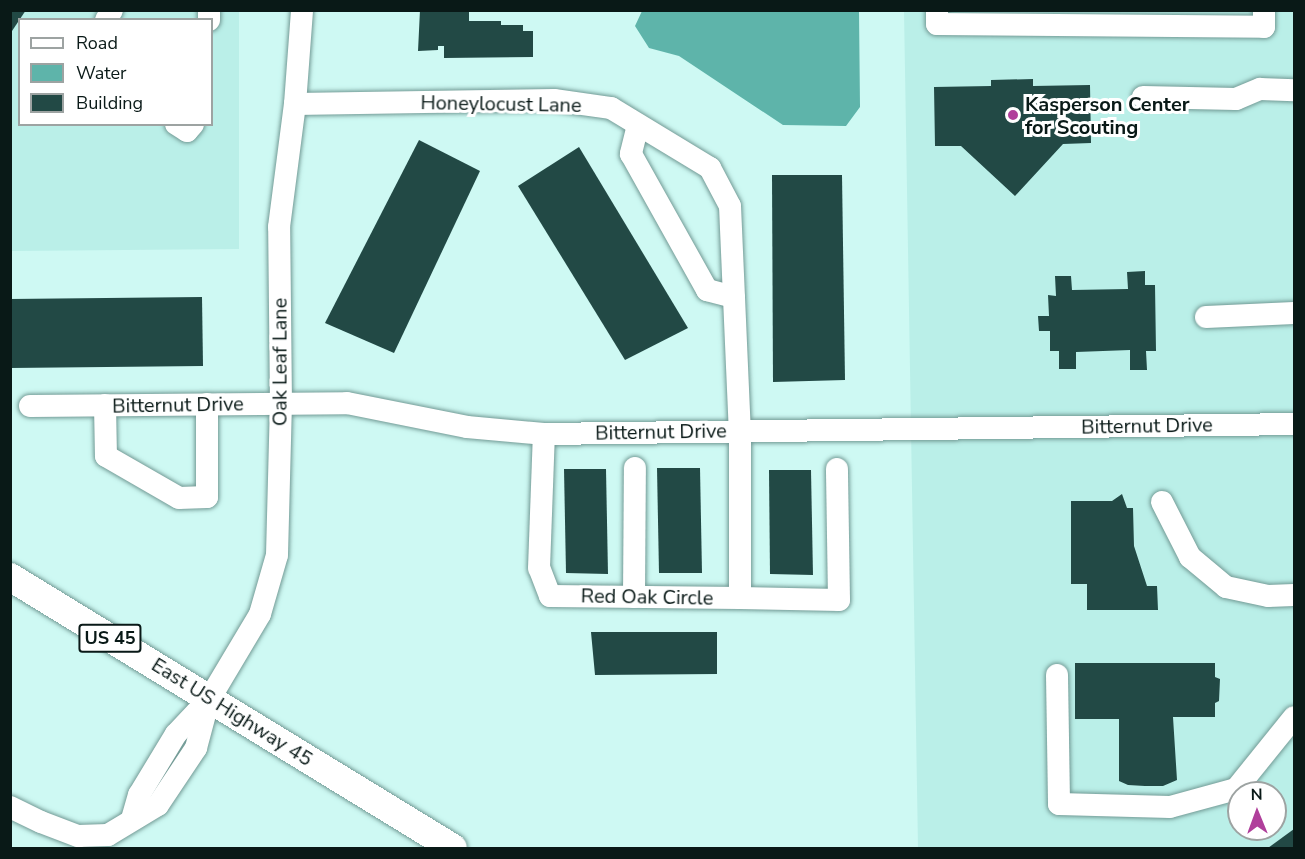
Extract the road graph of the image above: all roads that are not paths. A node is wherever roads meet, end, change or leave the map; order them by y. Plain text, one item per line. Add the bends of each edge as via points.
1 (302, 10) edge
2 (937, 10) edge
3 (1264, 10) edge
4 (1294, 90) edge
5 (1143, 97) dead end
6 (295, 104) junction
7 (638, 125) junction
8 (179, 126) edge
9 (191, 126) edge
10 (734, 297) junction
11 (1294, 313) edge
12 (1206, 317) dead end
13 (207, 404) junction
14 (281, 404) junction
15 (105, 405) junction
16 (30, 406) dead end
17 (1294, 424) edge
18 (740, 431) junction
19 (544, 434) junction
20 (635, 468) dead end
21 (837, 469) dead end
22 (1162, 502) dead end
23 (10, 577) edge
24 (1294, 595) edge
25 (634, 597) junction
26 (740, 598) junction
27 (1057, 675) dead end
28 (210, 698) junction
29 (1294, 717) edge
30 (10, 807) edge
31 (453, 849) edge

1 - 6 street, Oak Leaf Lane
2 - 3 street via 938,24 1264,27
4 - 5 street via 1260,89 1236,99
6 - 7 street, Honeylocust Lane via 554,100 611,108
6 - 14 street, Oak Leaf Lane via 279,227
7 - 10 street via 631,154 707,290
7 - 10 street, Honeylocust Lane via 710,168 730,206
8 - 9 street via 187,131
10 - 18 street, Honeylocust Lane
11 - 12 street
13 - 14 street, Bitternut Drive
13 - 15 street, Bitternut Drive
13 - 15 street via 207,497 180,498 106,456
14 - 19 street, Bitternut Drive via 347,403 467,427
14 - 28 street, Oak Leaf Lane via 277,555 260,614
15 - 16 street, Bitternut Drive
17 - 18 street, Bitternut Drive
18 - 19 street, Bitternut Drive
18 - 26 street, Red Oak Circle
19 - 25 street, Red Oak Circle via 539,568 550,596
20 - 25 street
21 - 26 street via 839,600
22 - 24 street via 1190,557 1226,587 1268,596
23 - 28 main road, East US Highway 45 / US 45
25 - 26 street, Red Oak Circle
27 - 29 street via 1059,804 1170,807 1236,789
28 - 30 street, Oak Leaf Lane via 176,734 139,795 132,819 108,835 78,836
28 - 31 main road, East US Highway 45 / US 45

